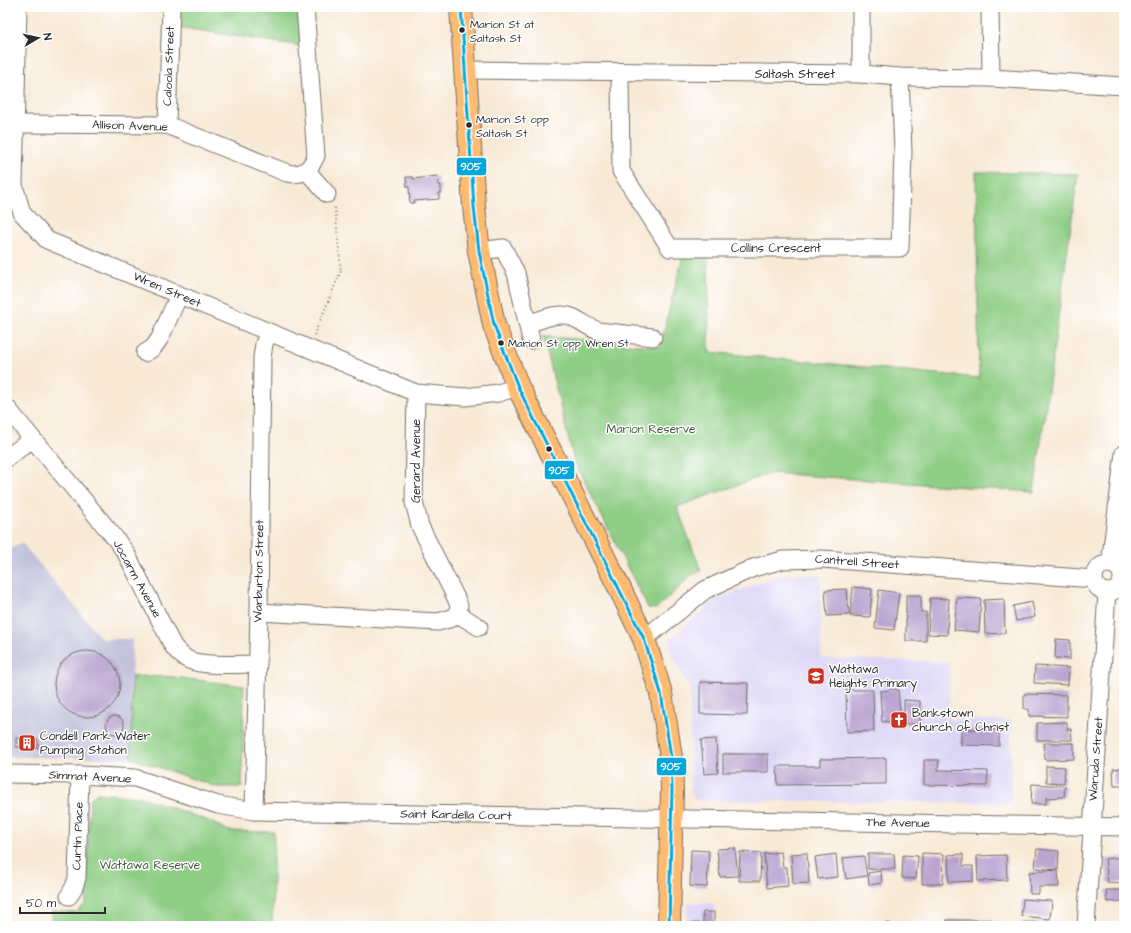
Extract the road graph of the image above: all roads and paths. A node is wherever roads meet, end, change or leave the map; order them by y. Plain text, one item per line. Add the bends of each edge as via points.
1 (18, 7) edge
2 (171, 7) edge
3 (305, 7) edge
4 (461, 7) edge
5 (861, 7) edge
6 (990, 7) edge
7 (465, 70) junction
8 (620, 72) junction
9 (861, 74) junction
10 (900, 77) junction
11 (991, 78) junction
12 (1124, 86) edge
13 (16, 124) junction
14 (167, 125) junction
15 (306, 170) junction
16 (327, 194) joint
17 (479, 252) junction
18 (179, 295) junction
19 (269, 332) junction
20 (653, 337) dead end
21 (308, 348) junction
22 (145, 353) dead end
23 (518, 387) junction
24 (416, 393) junction
25 (7, 408) edge
26 (32, 439) junction
27 (1124, 453) edge
28 (7, 458) edge
29 (1110, 564) junction
30 (1094, 579) junction
31 (1123, 579) edge
32 (1107, 592) junction
33 (259, 612) junction
34 (458, 614) junction
35 (478, 627) dead end
36 (644, 639) junction
37 (258, 664) junction
38 (7, 774) edge
39 (80, 775) junction
40 (247, 810) junction
41 (672, 819) junction
42 (1092, 827) junction
43 (1124, 827) edge
44 (69, 896) dead end
45 (669, 926) edge
46 (1086, 926) edge

1 - 13 street, Wren Street
2 - 14 street, Caloola Street
3 - 15 street via 316,156
4 - 7 main road
5 - 9 street
6 - 11 street
7 - 8 street, Saltash Street
7 - 17 main road
8 - 9 street, Saltash Street
8 - 10 street, Collins Crescent via 621,171 670,248 900,248
9 - 10 street, Saltash Street
10 - 11 street, Saltash Street
11 - 12 street, Saltash Street
13 - 14 street, Allison Avenue
13 - 18 street, Wren Street via 14,184 18,199 22,213 47,240
14 - 15 street, Allison Avenue via 287,174 297,175
15 - 16 street
16 - 21 path via 335,208 341,271
17 - 20 street via 504,248 516,273 530,332 556,316 570,316 598,331
17 - 23 main road via 494,325
18 - 19 street, Wren Street
18 - 22 street via 160,338 153,348
19 - 21 street, Wren Street
19 - 33 street, Warburton Street via 262,358
21 - 24 street, Wren Street
23 - 24 street, Wren Street via 498,393 465,397
23 - 36 main road
24 - 34 street, Gerard Avenue via 414,502 420,526 456,598
25 - 26 street, Jocarm Avenue
26 - 28 street
26 - 37 street, Jocarm Avenue via 126,553 178,652 189,660 202,664
27 - 29 street
29 - 30 street via 1098,567
29 - 31 street via 1120,571
30 - 32 street via 1099,589
30 - 36 street, Cantrell Street via 829,560 784,560 753,568 705,590
31 - 32 street via 1115,590
32 - 42 street, Waruda Street
33 - 34 street via 438,622
33 - 37 street, Warburton Street
34 - 35 street
36 - 41 main road via 661,693 667,727 671,757
37 - 40 street, Warburton Street
38 - 39 street, Simmat Avenue
39 - 40 street, Simmat Avenue via 135,778 218,806
39 - 44 street, Curtin Place via 76,878
40 - 41 street, Saint Kardella Court
41 - 42 street, The Avenue
41 - 45 main road
42 - 43 street, The Avenue
42 - 46 street, Waruda Street

